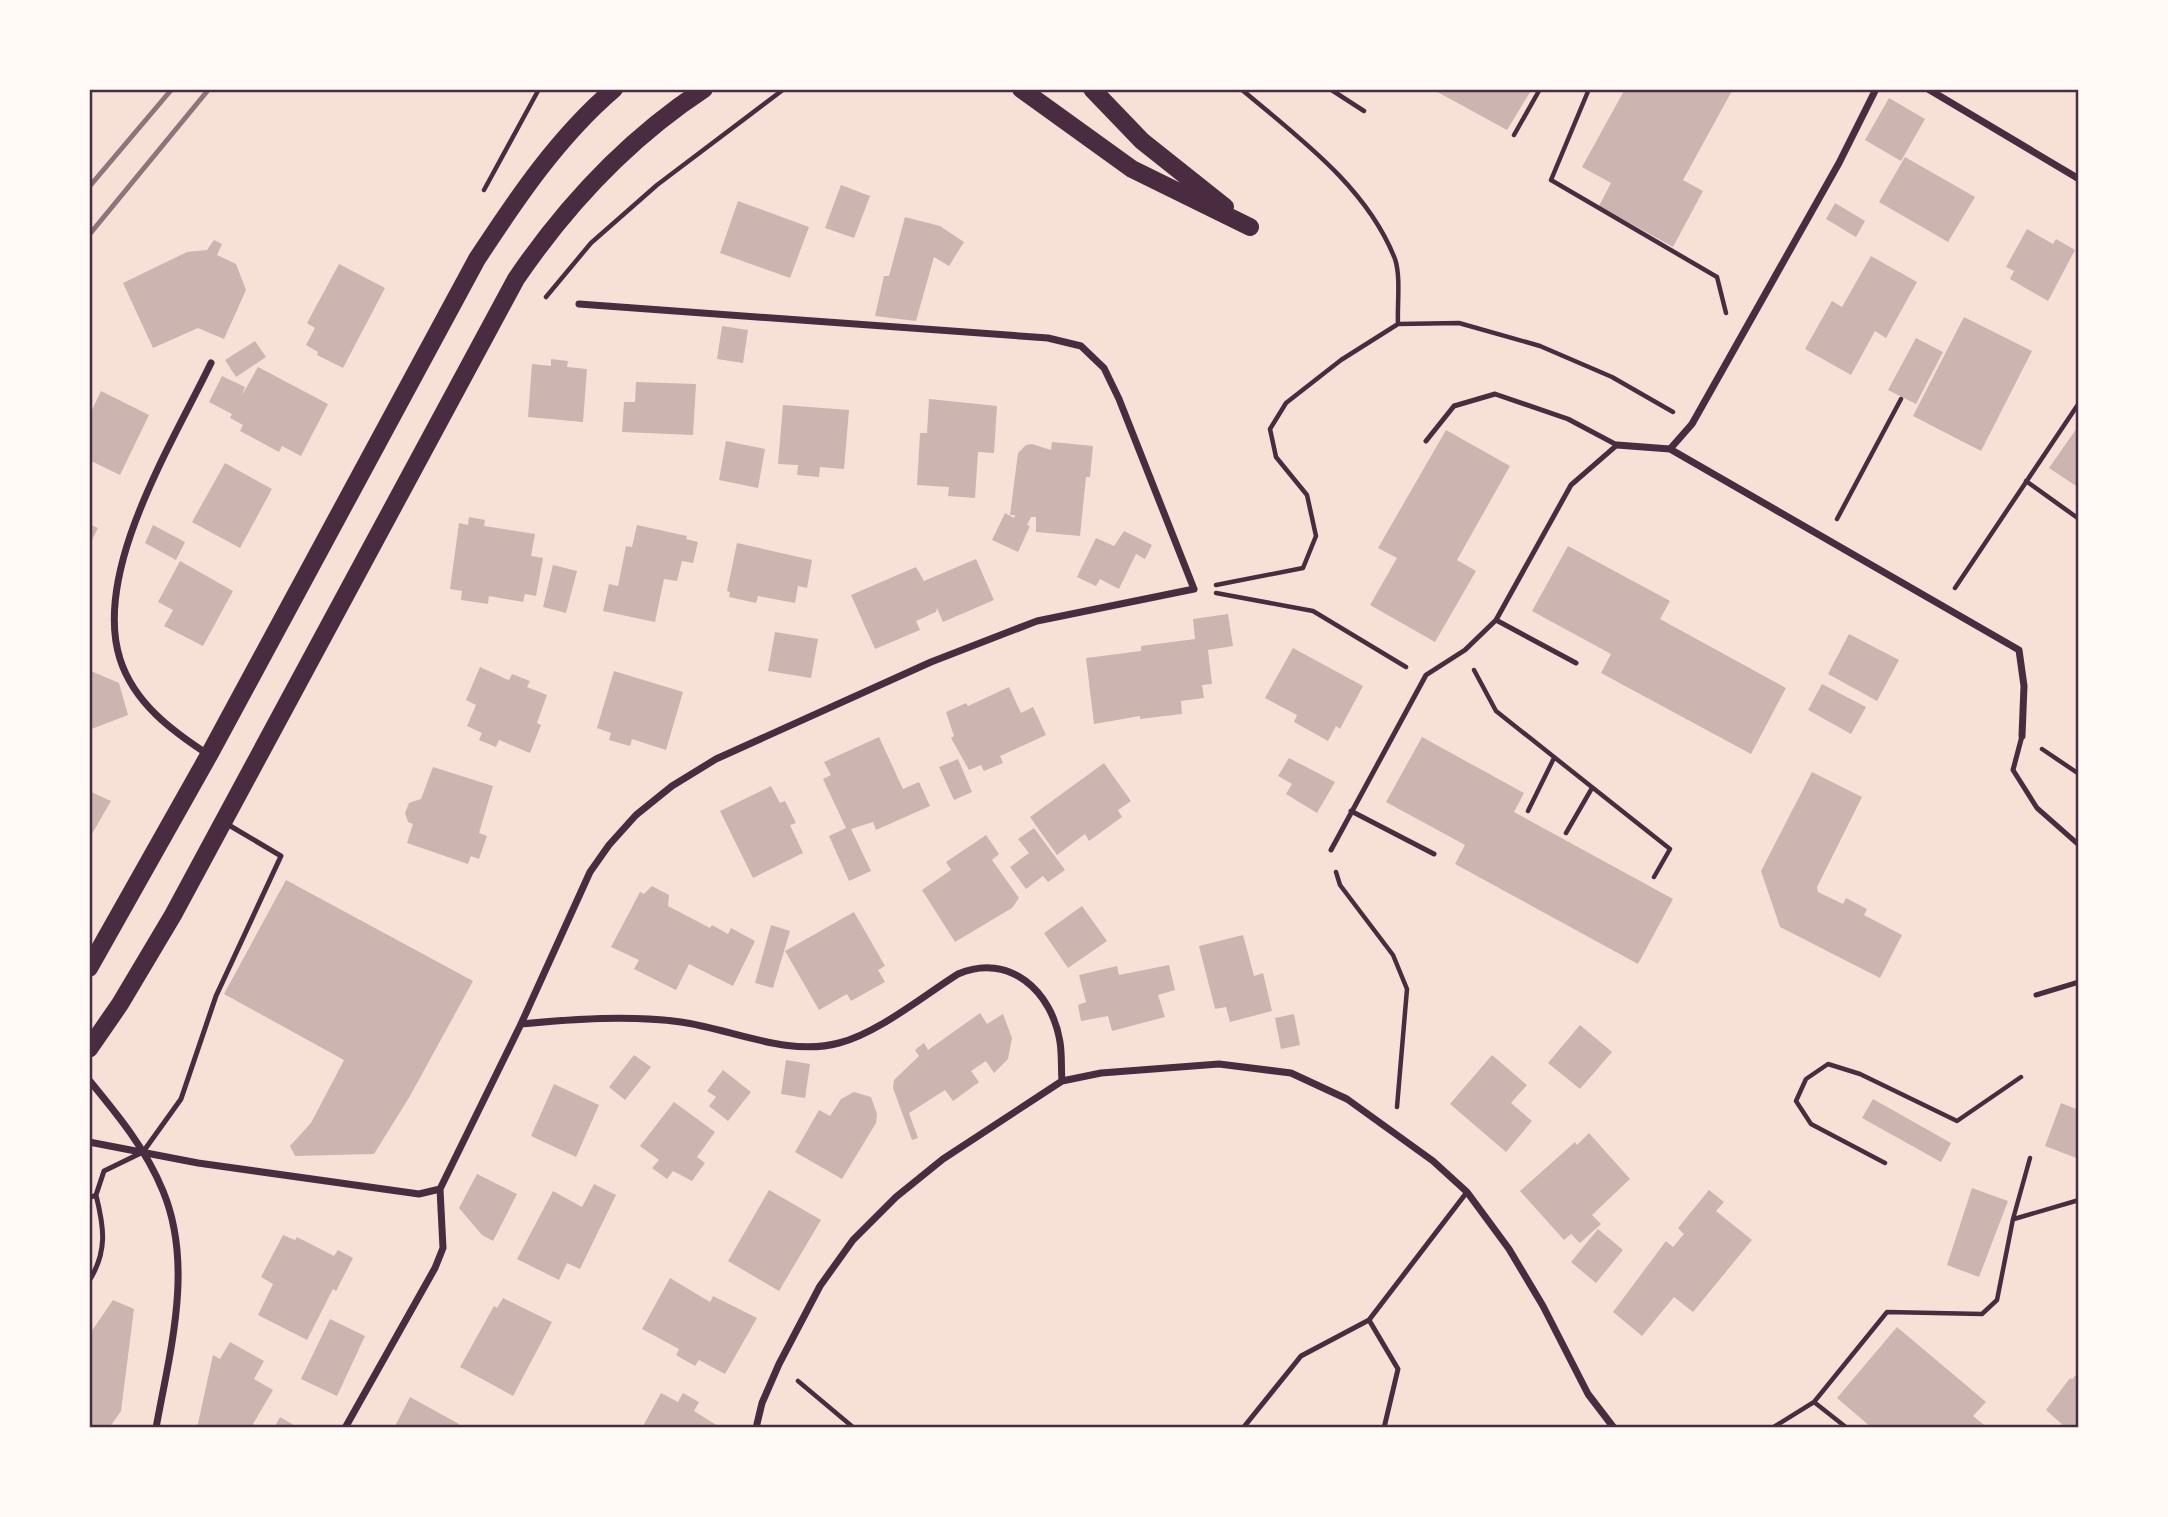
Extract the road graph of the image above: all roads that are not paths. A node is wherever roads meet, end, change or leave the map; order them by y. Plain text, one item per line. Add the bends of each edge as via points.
1 (614, 89) edge
2 (704, 89) edge
3 (1021, 89) edge
4 (1092, 89) edge
5 (1876, 89) edge
6 (1927, 89) edge
7 (2079, 179) edge
8 (579, 304) dead end
9 (211, 363) dead end
10 (1426, 440) dead end
11 (1617, 445) junction
12 (1670, 449) junction
13 (1496, 620) junction
14 (1576, 663) dead end
15 (2022, 737) joint
16 (209, 755) junction
17 (1351, 811) junction
18 (223, 822) junction
19 (2079, 845) edge
20 (1331, 850) road end
21 (1434, 854) dead end
22 (89, 968) edge
23 (2079, 982) edge
24 (2036, 995) dead end
25 (521, 1024) junction
26 (89, 1049) edge
27 (89, 1080) edge
28 (1062, 1081) junction
29 (89, 1142) edge
30 (143, 1152) junction
31 (440, 1189) junction
32 (1467, 1192) junction
33 (96, 1195) junction
34 (89, 1198) edge
35 (89, 1281) edge
36 (1369, 1320) junction
37 (156, 1428) edge
38 (345, 1428) edge
39 (756, 1428) edge
40 (1243, 1428) edge
41 (1384, 1428) edge
42 (1614, 1428) edge

1 - 16 main road via 558,145 477,259
2 - 18 main road via 632,143 578,197 516,279
3 - 4 main road via 1132,169 1250,227 1143,141
5 - 12 street via 1692,424
6 - 7 street
8 - 25 street via 1048,338 1081,346 1104,368 1119,399 1194,589 1037,621 931,662 739,749 672,786 636,815 590,872
9 - 16 street via 134,524 119,571 113,616 120,659 133,687 158,718
10 - 11 lane via 1454,406 1495,394 1568,419
11 - 12 street
11 - 13 lane via 1571,485
12 - 15 street via 2019,650 2024,686
13 - 14 lane
13 - 17 lane via 1465,650 1426,676
15 - 19 lane via 2013,771 2036,808
16 - 22 main road
17 - 20 lane
17 - 21 lane
18 - 26 main road via 173,915
18 - 30 lane via 281,856 216,996 181,1099
23 - 24 lane
25 - 28 street via 626,1018 681,1022 803,1047 838,1044 866,1032 958,974 992,966 1024,978 1049,1008 1060,1042
25 - 31 street
27 - 30 street
28 - 32 street via 1101,1073 1219,1065 1291,1073 1347,1098 1392,1128
28 - 39 street via 943,1159 862,1231 820,1286 779,1364
29 - 30 street
30 - 31 street via 419,1194
30 - 33 lane via 104,1171
30 - 37 street via 169,1211 177,1269 171,1350
31 - 38 street via 443,1248
32 - 36 lane
32 - 42 street via 1509,1249 1588,1394
33 - 34 lane
33 - 35 lane via 104,1246
36 - 40 lane via 1301,1356
36 - 41 lane via 1398,1369

